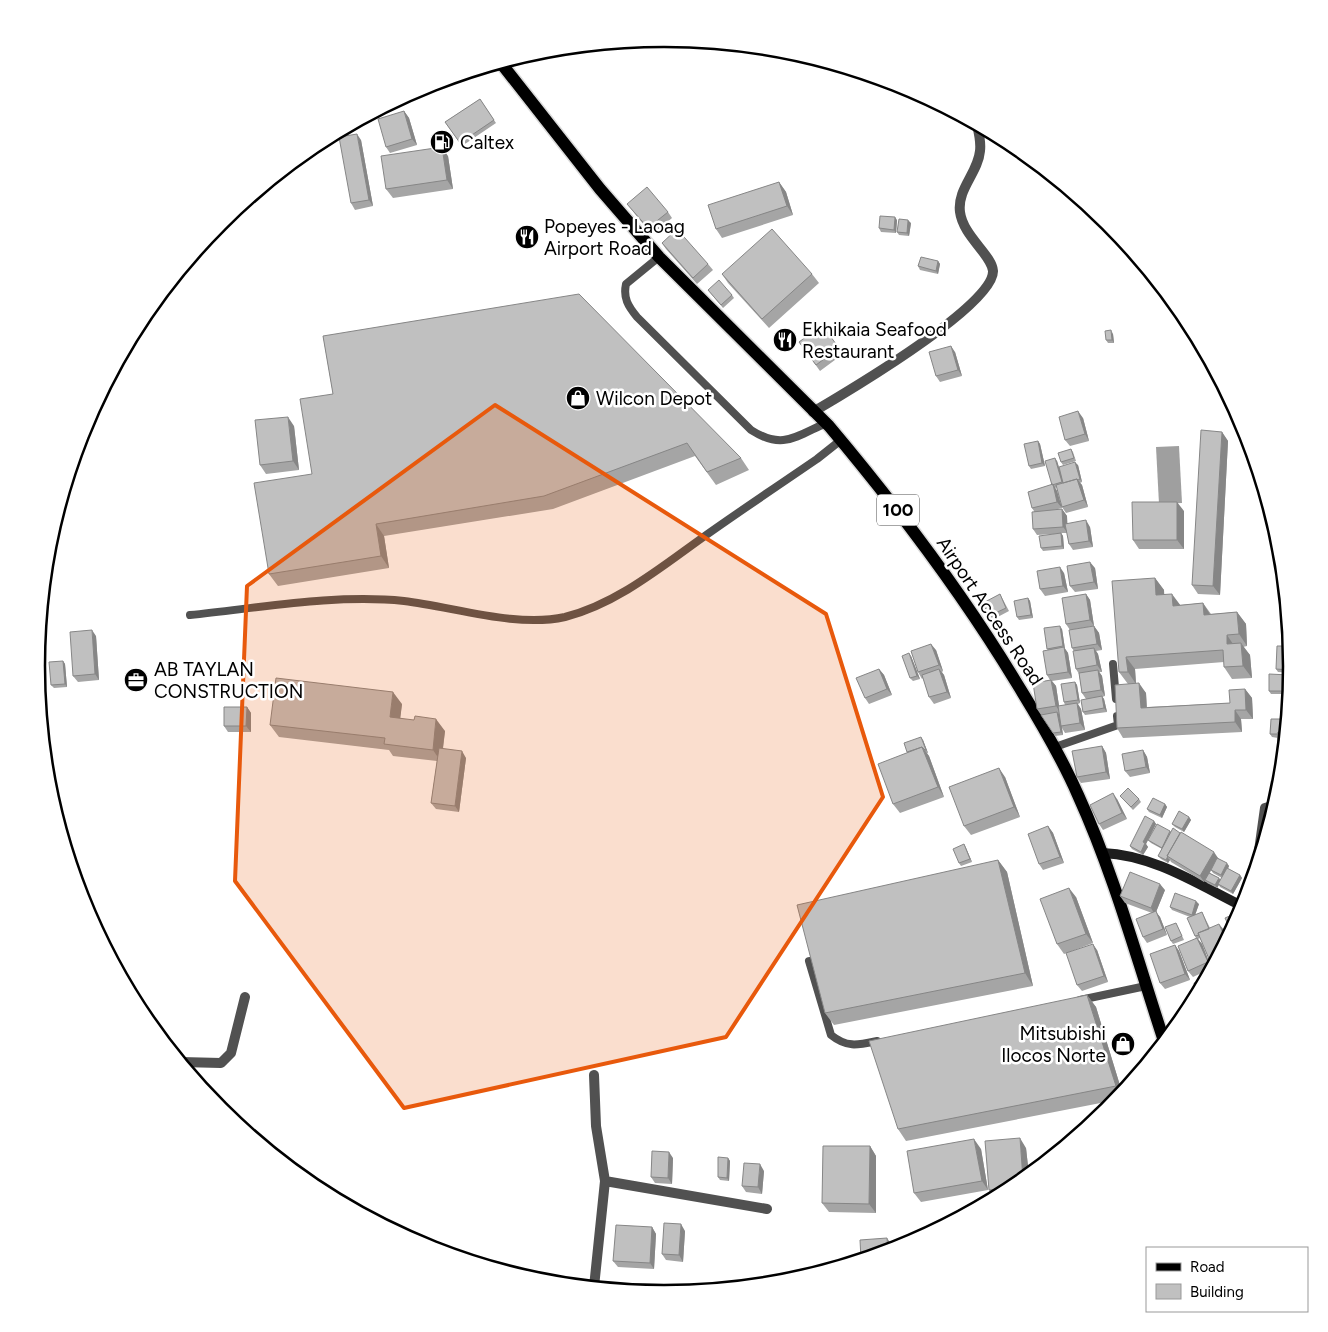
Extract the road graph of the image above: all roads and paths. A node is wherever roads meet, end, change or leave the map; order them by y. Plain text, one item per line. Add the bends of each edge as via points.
1 (505, 68) edge
2 (978, 132) edge
3 (659, 257) junction
4 (813, 412) junction
5 (826, 423) junction
6 (840, 440) junction
7 (190, 615) dead end
8 (1113, 664) dead end
9 (1055, 746) junction
10 (1266, 808) edge
11 (1263, 821) edge
12 (1103, 853) junction
13 (1236, 903) edge
14 (808, 961) edge
15 (1146, 986) junction
16 (245, 996) dead end
17 (1069, 1003) edge
18 (1162, 1034) edge
19 (890, 1038) edge
20 (189, 1062) edge
21 (594, 1075) dead end
22 (605, 1181) junction
23 (767, 1209) dead end
24 (595, 1281) edge

1 - 3 main road, Airport Access Road / 100 via 600,189
2 - 4 street via 980,152 960,198 960,212 964,226 992,266 990,281 962,312 926,340
3 - 4 main road, Airport Access Road / 100
3 - 5 lane via 626,284 627,305 636,318 751,430 766,440 780,442
4 - 5 main road, Airport Access Road / 100
5 - 6 main road, Airport Access Road / 100
6 - 7 lane via 648,577 604,602 565,617 524,619 472,614 405,601 352,599
6 - 9 main road, Airport Access Road / 100 via 936,559 989,637
8 - 9 lane via 1118,724
9 - 12 main road, Airport Access Road / 100
10 - 11 street
12 - 13 street via 1127,855 1162,866
12 - 15 main road, Airport Access Road / 100
14 - 19 lane via 831,1035 852,1046
15 - 17 lane
15 - 18 main road, Airport Access Road / 100
16 - 20 street via 231,1053 221,1063
21 - 22 street via 596,1126
22 - 23 street
22 - 24 street

